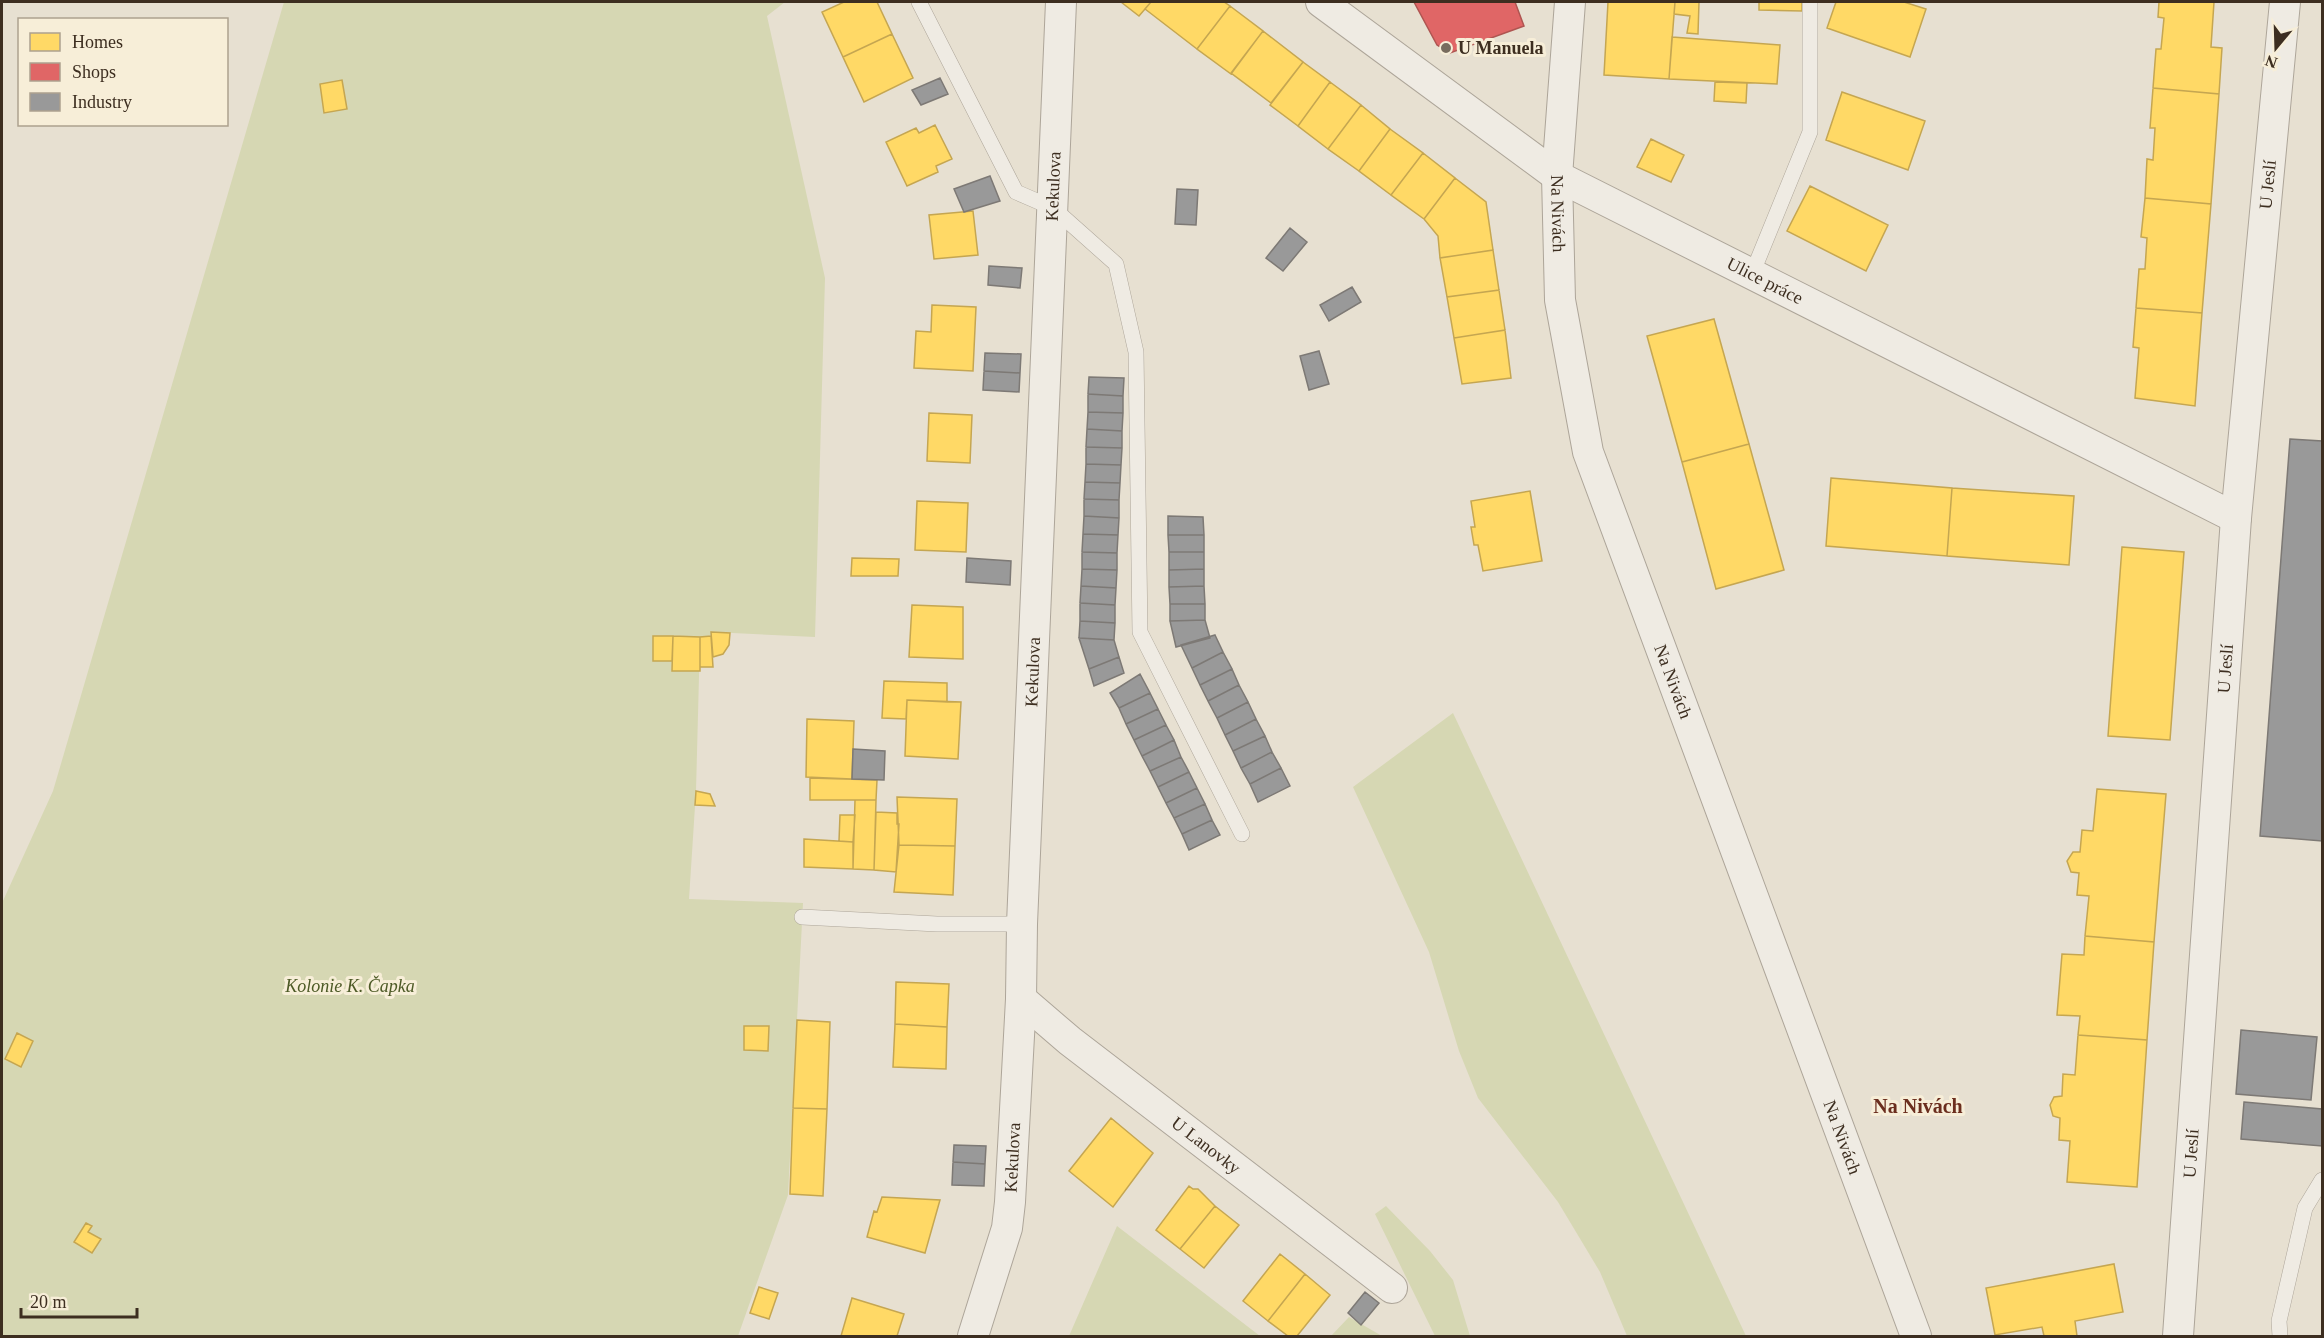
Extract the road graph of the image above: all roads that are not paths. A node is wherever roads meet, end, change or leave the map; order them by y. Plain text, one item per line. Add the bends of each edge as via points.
1 (919, 2) edge
2 (1061, 2) edge
3 (1321, 2) edge
4 (1570, 2) edge
5 (1810, 2) edge
6 (2286, 2) edge
7 (1557, 176) junction
8 (1053, 208) junction
9 (1752, 273) junction
10 (2236, 518) junction
11 (1242, 834) dead end
12 (802, 917) dead end
13 (1022, 924) junction
14 (1021, 999) junction
15 (2322, 1180) edge
16 (1392, 1288) dead end
17 (973, 1336) edge
18 (1916, 1336) edge
19 (2178, 1336) edge
20 (2280, 1336) edge

1 - 8 lane via 1016,192
2 - 8 street, Kekulova
3 - 7 street, Ulice práce
4 - 7 street, Na Nivách
5 - 9 lane via 1810,132
6 - 10 street, U Jeslí
7 - 9 street, Ulice práce
7 - 18 street, Na Nivách via 1560,300 1588,452
8 - 11 lane via 1116,264 1136,352 1140,632
8 - 13 street, Kekulova
9 - 10 street, Ulice práce
10 - 19 street, U Jeslí
12 - 13 lane
13 - 14 street, Kekulova
14 - 16 street, U Lanovky via 1070,1041
14 - 17 street, Kekulova via 1007,1228
15 - 20 lane via 2305,1208 2279,1321

